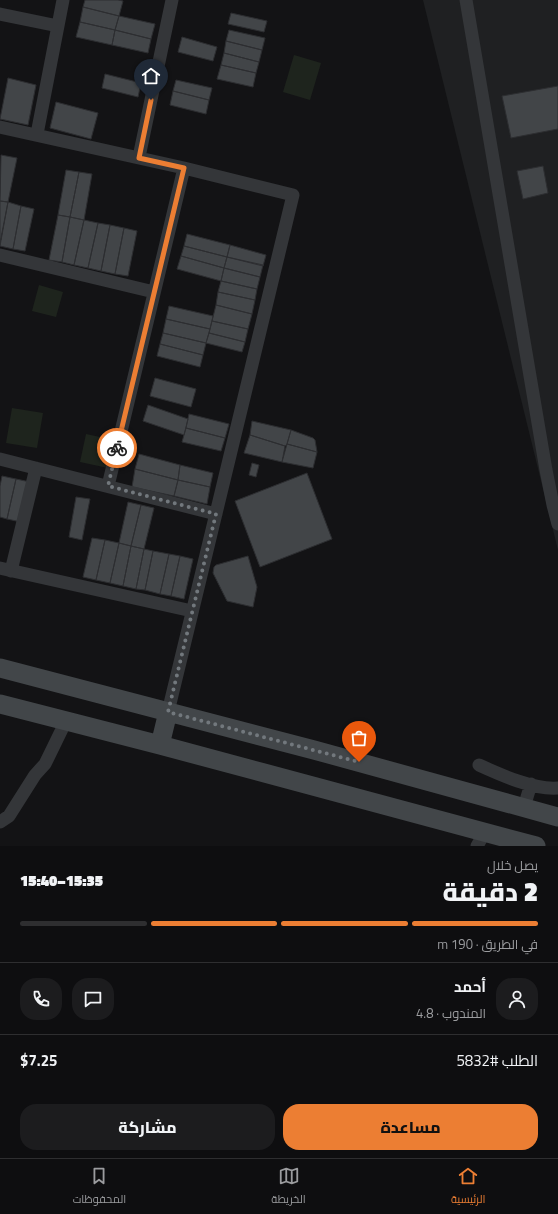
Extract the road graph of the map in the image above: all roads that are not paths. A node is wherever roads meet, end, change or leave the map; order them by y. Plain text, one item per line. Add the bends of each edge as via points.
1 (63, 0) edge
2 (172, 0) edge
3 (466, 0) edge
4 (0, 14) edge
5 (58, 26) junction
6 (0, 127) edge
7 (37, 134) junction
8 (139, 158) junction
9 (184, 168) junction
10 (0, 255) edge
11 (154, 292) junction
12 (0, 459) edge
13 (36, 468) junction
14 (108, 486) junction
15 (555, 505) edge
16 (216, 514) junction
17 (558, 524) edge
18 (6, 570) edge
19 (192, 611) junction
20 (0, 668) edge
21 (0, 704) edge
22 (168, 712) junction
23 (66, 721) junction
24 (160, 745) junction
25 (479, 765) dead end
26 (531, 784) junction
27 (558, 788) edge
28 (524, 807) junction
29 (558, 816) edge
30 (0, 822) edge
31 (481, 839) edge
32 (536, 846) edge

1 - 5 street
2 - 8 street
3 - 15 street
4 - 5 street
5 - 7 street
6 - 7 street
7 - 8 street
8 - 9 street
9 - 11 street
9 - 16 street via 293,195
10 - 11 street
11 - 14 street
12 - 13 street
13 - 14 street
13 - 18 street
14 - 16 street
15 - 17 street
16 - 19 street
18 - 19 street
19 - 22 street
20 - 22 main road
21 - 23 main road
22 - 24 main road
22 - 28 main road
23 - 24 main road
23 - 30 street via 45,764 9,816
24 - 31 main road
25 - 26 street
26 - 27 street via 551,789
26 - 28 street
28 - 29 main road
31 - 32 main road

